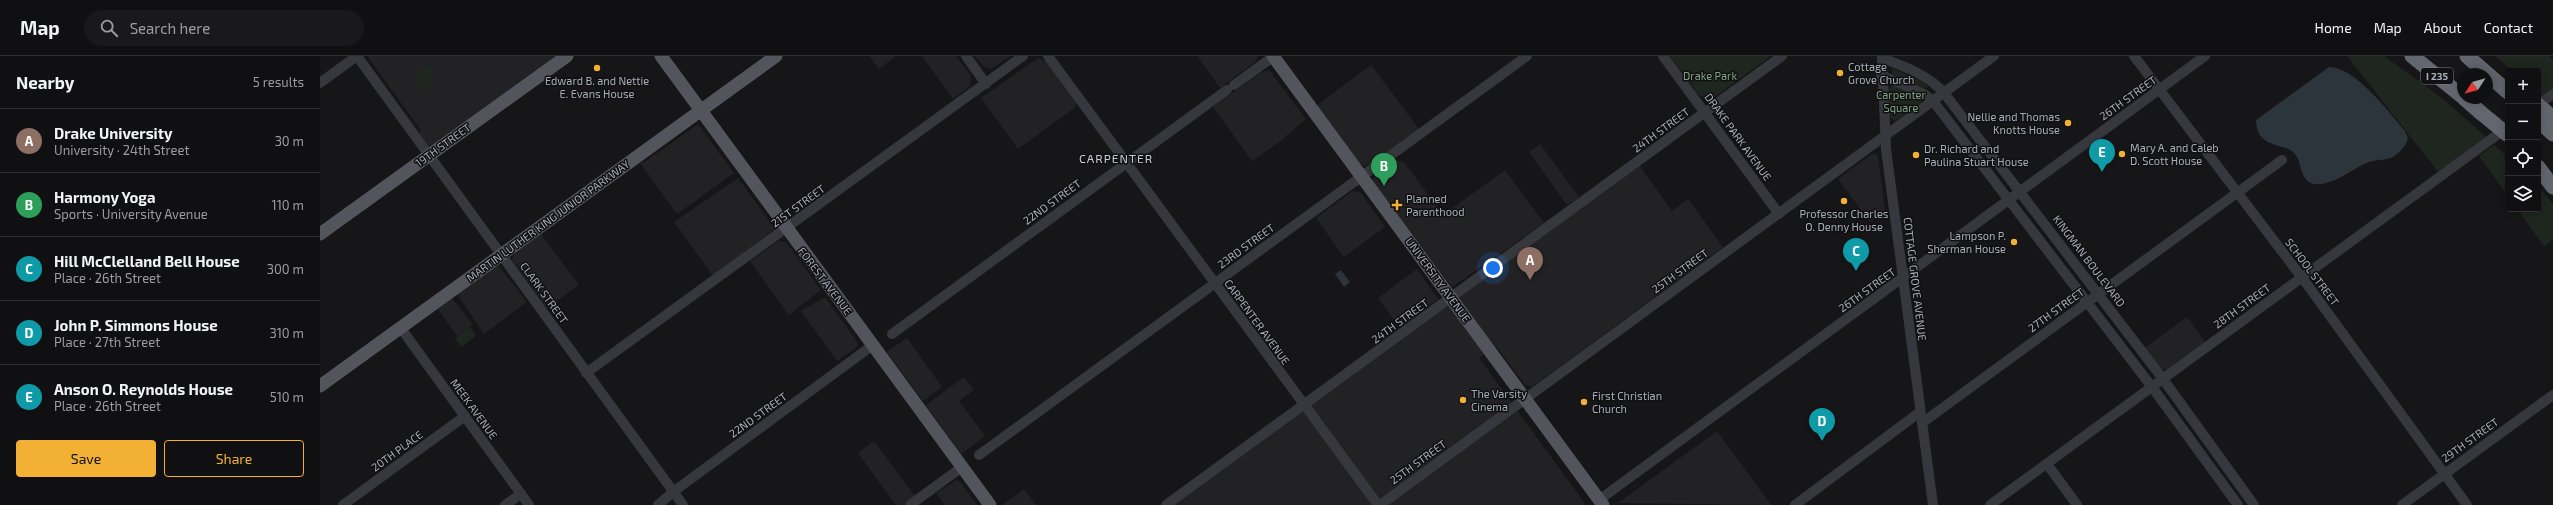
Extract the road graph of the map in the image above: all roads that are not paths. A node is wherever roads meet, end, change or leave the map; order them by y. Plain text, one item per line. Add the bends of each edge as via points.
1 (357, 56) edge
2 (567, 56) edge
3 (661, 56) edge
4 (776, 56) edge
5 (966, 56) edge
6 (1023, 56) edge
7 (1048, 56) edge
8 (1273, 56) edge
9 (1527, 56) edge
10 (1664, 56) edge
11 (1782, 56) edge
12 (1994, 56) edge
13 (2134, 56) edge
14 (2205, 56) edge
15 (2412, 56) edge
16 (2467, 56) edge
17 (1882, 57) edge
18 (1882, 75) junction
19 (2505, 80) edge
20 (320, 83) edge
21 (986, 84) junction
22 (2505, 89) edge
23 (2160, 90) junction
24 (1944, 93) junction
25 (2457, 93) edge
26 (2553, 94) edge
27 (1933, 101) junction
28 (2470, 104) edge
29 (2539, 104) edge
30 (2541, 108) edge
31 (700, 111) junction
32 (1705, 112) junction
33 (2553, 118) edge
34 (2541, 123) edge
35 (2505, 129) edge
36 (2505, 133) edge
37 (2552, 134) edge
38 (1884, 137) junction
39 (429, 155) junction
40 (2282, 160) dead end
41 (1126, 163) junction
42 (2541, 165) edge
43 (2541, 171) edge
44 (2553, 175) edge
45 (1362, 176) junction
46 (2553, 187) edge
47 (2021, 192) junction
48 (2238, 192) junction
49 (2009, 200) junction
50 (1780, 214) junction
51 (787, 229) junction
52 (320, 234) edge
53 (501, 254) junction
54 (2302, 278) junction
55 (1902, 279) junction
56 (1214, 284) junction
57 (2099, 294) junction
58 (1451, 298) junction
59 (2087, 302) junction
60 (400, 327) junction
61 (892, 334) dead end
62 (873, 346) junction
63 (586, 373) junction
64 (2163, 379) junction
65 (320, 386) edge
66 (2152, 387) junction
67 (2553, 395) edge
68 (1526, 400) junction
69 (1303, 406) junction
70 (1920, 412) junction
71 (465, 416) junction
72 (1922, 423) junction
73 (979, 454) dead end
74 (2047, 464) junction
75 (962, 467) junction
76 (2445, 474) junction
77 (673, 492) junction
78 (521, 494) junction
79 (1601, 502) edge
80 (343, 505) edge
81 (505, 505) edge
82 (529, 505) edge
83 (658, 505) edge
84 (683, 505) edge
85 (910, 505) edge
86 (990, 505) edge
87 (1166, 505) edge
88 (1379, 505) edge
89 (1795, 505) edge
90 (1933, 505) edge
91 (1990, 505) edge
92 (2077, 505) edge
93 (2238, 505) edge
94 (2254, 505) edge
95 (2402, 505) edge
96 (2467, 505) edge

1 - 20 street
1 - 39 street, CLARK STREET
2 - 39 main road, 19TH STREET
3 - 31 main road, FOREST AVENUE
4 - 31 main road, MARTIN LUTHER KING JUNIOR PARKWAY
5 - 21 street
6 - 21 street, 21ST STREET
7 - 41 street, CARPENTER AVENUE
8 - 41 street, 22ND STREET
8 - 45 main road, UNIVERSITY AVENUE
9 - 45 street, 23RD STREET
10 - 32 street, DRAKE PARK AVENUE
11 - 32 street, 24TH STREET
12 - 24 street, 25TH STREET
13 - 23 street, SCHOOL STREET
14 - 23 street, 26TH STREET
15 - 25 highway, I 235
16 - 19 highway
16 - 22 highway
17 - 18 street, COTTAGE GROVE AVENUE
17 - 24 street, KINGMAN BOULEVARD via 1932,81
18 - 27 street via 1924,94
18 - 38 street, COTTAGE GROVE AVENUE
21 - 51 street, 21ST STREET
23 - 47 street, 26TH STREET
23 - 48 street, SCHOOL STREET
24 - 27 street, 25TH STREET
24 - 47 street, KINGMAN BOULEVARD
26 - 29 street
27 - 38 street, 25TH STREET
27 - 49 street
28 - 36 highway, I 235, bridge
30 - 33 highway
31 - 51 main road, FOREST AVENUE
31 - 53 main road, MARTIN LUTHER KING JUNIOR PARKWAY
32 - 50 street, DRAKE PARK AVENUE
32 - 58 street, 24TH STREET
34 - 37 highway
35 - 54 street, 28TH STREET
38 - 50 street, 25TH STREET
38 - 55 street, COTTAGE GROVE AVENUE
39 - 52 main road, 19TH STREET
39 - 53 street, CLARK STREET
40 - 48 street, 27TH STREET
41 - 56 street, CARPENTER AVENUE
41 - 61 street, 22ND STREET
42 - 44 highway
43 - 46 highway
45 - 56 street, 23RD STREET
45 - 58 main road, UNIVERSITY AVENUE
47 - 49 street, 26TH STREET
47 - 57 street, KINGMAN BOULEVARD
48 - 54 street, SCHOOL STREET
48 - 57 street, 27TH STREET
49 - 55 street, 26TH STREET
49 - 59 street
50 - 68 street, 25TH STREET
51 - 62 main road, FOREST AVENUE
51 - 63 street, 21ST STREET
53 - 60 main road, MARTIN LUTHER KING JUNIOR PARKWAY
53 - 63 street, CLARK STREET
54 - 64 street, 28TH STREET
54 - 76 street, SCHOOL STREET
55 - 70 street, COTTAGE GROVE AVENUE
55 - 79 street, 26TH STREET
56 - 69 street, CARPENTER AVENUE
56 - 73 street, 23RD STREET
57 - 59 street, 27TH STREET
57 - 64 street, KINGMAN BOULEVARD
58 - 68 main road, UNIVERSITY AVENUE
58 - 69 street, 24TH STREET
59 - 66 street
59 - 72 street, 27TH STREET
60 - 65 main road, MARTIN LUTHER KING JUNIOR PARKWAY
60 - 71 street, MEEK AVENUE
62 - 75 main road, FOREST AVENUE
62 - 77 street, 22ND STREET
63 - 77 street, CLARK STREET
64 - 66 street, 28TH STREET
64 - 94 street, KINGMAN BOULEVARD
66 - 74 street, 28TH STREET
66 - 93 street
67 - 76 street, 29TH STREET
68 - 79 main road, UNIVERSITY AVENUE
68 - 88 street, 25TH STREET
69 - 87 street, 24TH STREET
69 - 88 street, CARPENTER AVENUE
70 - 72 street, COTTAGE GROVE AVENUE
70 - 89 street
71 - 78 street, MEEK AVENUE
71 - 80 street, 20TH PLACE
72 - 90 street, COTTAGE GROVE AVENUE
74 - 91 street, 28TH STREET
74 - 92 street
75 - 85 street
75 - 86 main road, FOREST AVENUE
76 - 95 street, 29TH STREET
76 - 96 street, SCHOOL STREET
77 - 83 street, 22ND STREET
77 - 84 street, CLARK STREET
78 - 81 street
78 - 82 street, MEEK AVENUE

